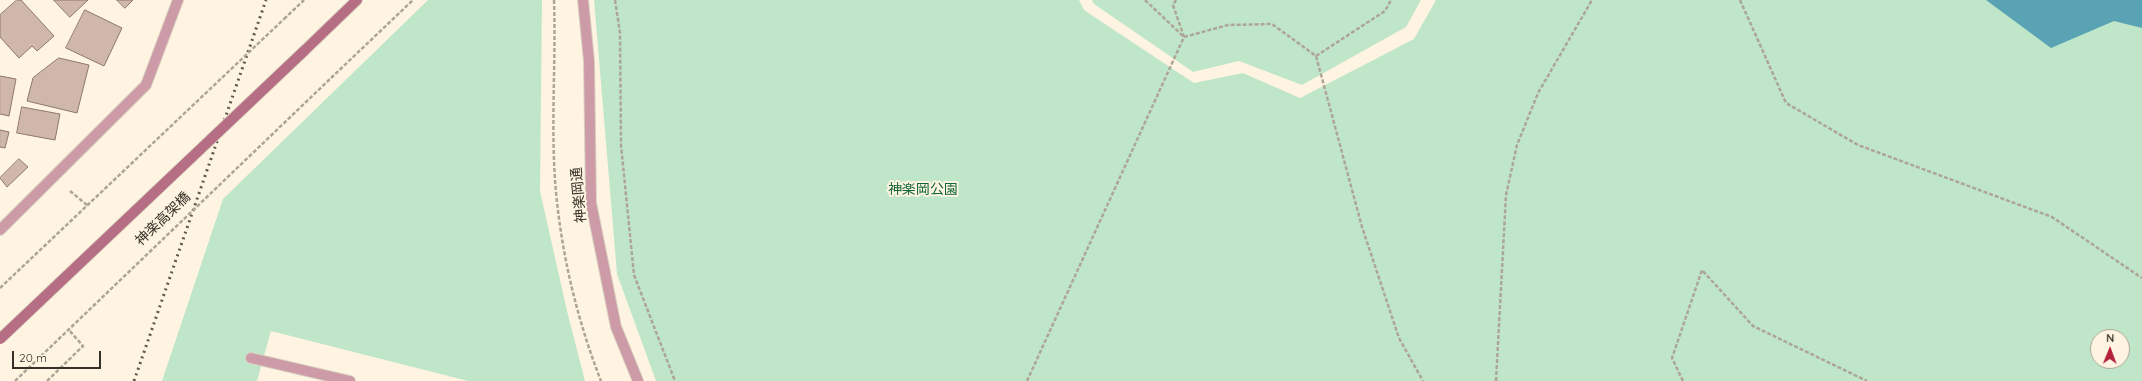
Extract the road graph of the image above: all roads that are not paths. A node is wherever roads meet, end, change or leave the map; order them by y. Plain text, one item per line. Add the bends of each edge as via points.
1 (178, 0) edge
2 (358, 0) edge
3 (583, 0) edge
4 (0, 230) edge
5 (0, 339) edge
6 (251, 358) dead end
7 (350, 381) edge
8 (638, 381) edge

1 - 4 street via 146,85
2 - 5 main road, 神楽高架橋, bridge
3 - 8 street, 神楽岡通 via 589,61 591,203 616,327
6 - 7 street

